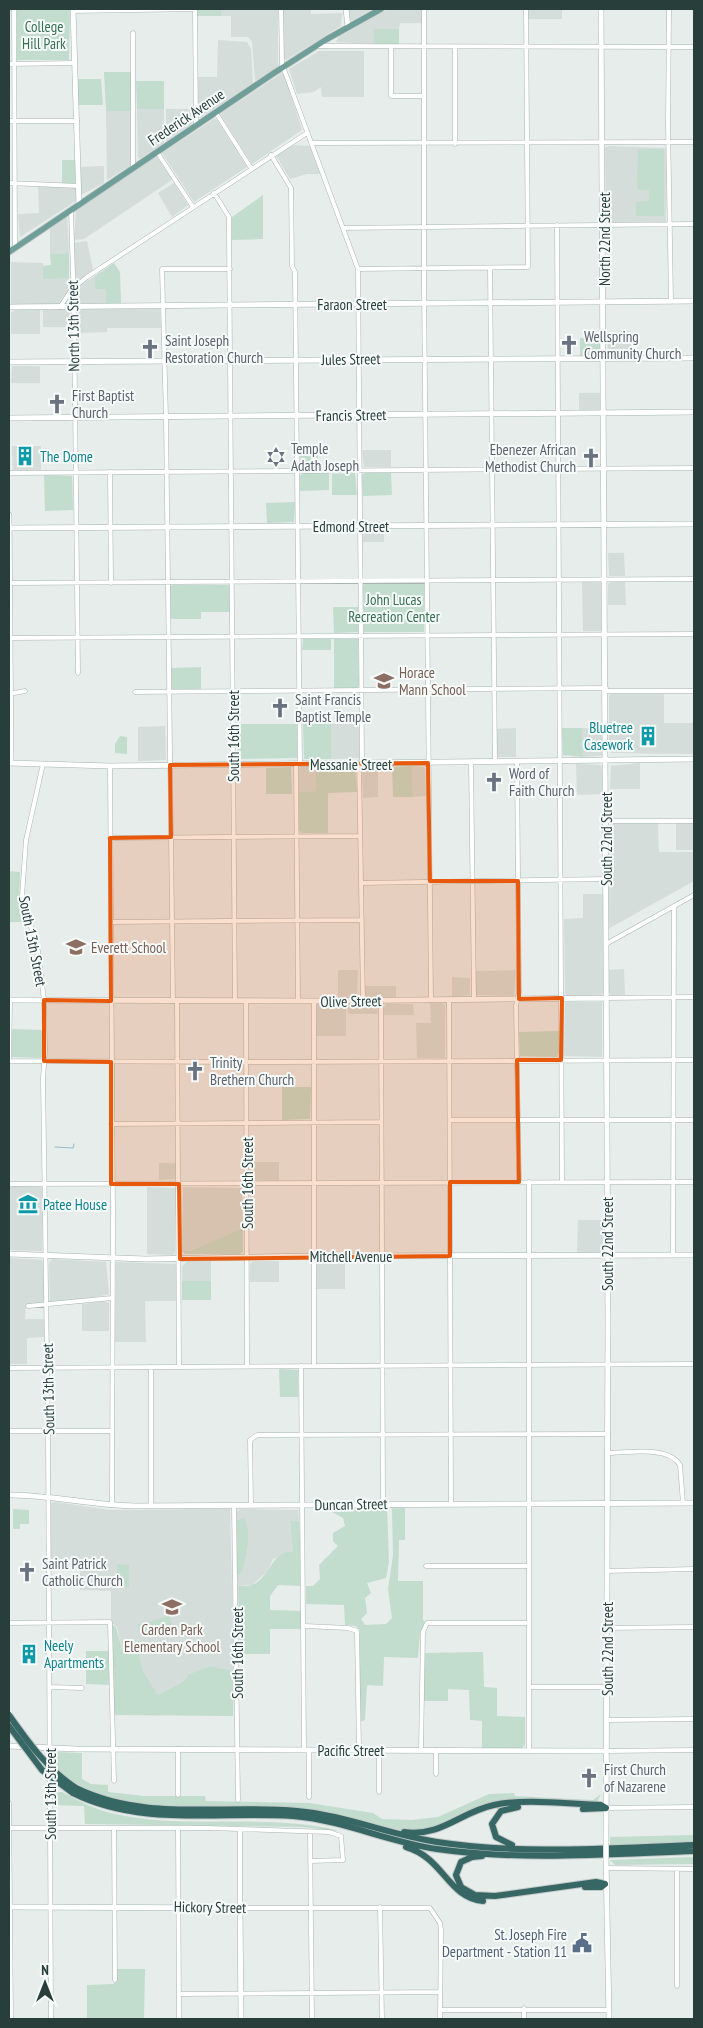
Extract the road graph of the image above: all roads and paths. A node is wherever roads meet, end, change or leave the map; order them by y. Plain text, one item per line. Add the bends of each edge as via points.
1 (14, 9) edge
2 (195, 9) edge
3 (281, 9) edge
4 (346, 9) edge
5 (381, 9) edge
6 (424, 9) edge
7 (526, 9) edge
8 (601, 9) edge
9 (669, 9) edge
10 (73, 10) edge
11 (348, 27) junction
12 (133, 33) dead end
13 (316, 46) junction
14 (391, 46) junction
15 (424, 46) junction
16 (526, 46) junction
17 (601, 46) junction
18 (455, 47) junction
19 (668, 47) junction
20 (694, 47) edge
21 (74, 62) junction
22 (9, 64) edge
23 (14, 64) junction
24 (284, 67) junction
25 (424, 96) junction
26 (216, 112) junction
27 (77, 121) junction
28 (9, 122) edge
29 (14, 122) junction
30 (196, 126) junction
31 (307, 133) junction
32 (694, 142) edge
33 (311, 143) junction
34 (603, 143) junction
35 (668, 143) junction
36 (424, 144) junction
37 (455, 144) junction
38 (527, 144) junction
39 (157, 152) junction
40 (271, 155) junction
41 (134, 168) junction
42 (252, 168) junction
43 (9, 183) edge
44 (15, 183) junction
45 (78, 186) junction
46 (214, 193) junction
47 (80, 204) junction
48 (193, 207) junction
49 (71, 209) junction
50 (670, 224) junction
51 (694, 224) edge
52 (557, 225) junction
53 (603, 225) junction
54 (528, 226) junction
55 (424, 227) junction
56 (344, 228) junction
57 (15, 247) junction
58 (9, 252) edge
59 (424, 268) junction
60 (490, 268) junction
61 (230, 269) junction
62 (358, 269) junction
63 (72, 288) junction
64 (672, 301) junction
65 (694, 301) edge
66 (557, 303) junction
67 (604, 303) junction
68 (296, 304) junction
69 (358, 304) junction
70 (424, 304) junction
71 (490, 304) junction
72 (164, 305) junction
73 (230, 305) junction
74 (9, 307) edge
75 (60, 307) junction
76 (74, 307) junction
77 (694, 358) edge
78 (358, 359) junction
79 (424, 359) junction
80 (490, 359) junction
81 (557, 359) junction
82 (605, 359) junction
83 (297, 360) junction
84 (231, 361) junction
85 (9, 362) edge
86 (75, 362) junction
87 (165, 362) junction
88 (694, 412) edge
89 (557, 413) junction
90 (604, 413) junction
91 (425, 414) junction
92 (490, 414) junction
93 (359, 415) junction
94 (297, 416) junction
95 (231, 417) junction
96 (9, 418) edge
97 (75, 418) junction
98 (166, 418) junction
99 (557, 468) junction
100 (604, 468) junction
101 (694, 468) edge
102 (491, 469) junction
103 (425, 470) junction
104 (232, 471) junction
105 (298, 471) junction
106 (360, 471) junction
107 (76, 472) junction
108 (110, 472) junction
109 (166, 472) junction
110 (9, 473) edge
111 (9, 515) edge
112 (605, 524) junction
113 (694, 524) edge
114 (492, 525) junction
115 (558, 525) junction
116 (232, 526) junction
117 (299, 526) junction
118 (360, 526) junction
119 (425, 526) junction
120 (110, 527) junction
121 (166, 527) junction
122 (9, 528) edge
123 (76, 528) junction
124 (694, 579) edge
125 (559, 580) junction
126 (606, 580) junction
127 (426, 581) junction
128 (492, 581) junction
129 (233, 582) junction
130 (299, 582) junction
131 (361, 582) junction
132 (9, 583) edge
133 (76, 583) junction
134 (111, 583) junction
135 (167, 583) junction
136 (559, 634) junction
137 (606, 634) junction
138 (694, 634) edge
139 (493, 635) junction
140 (361, 636) junction
141 (427, 636) junction
142 (168, 637) junction
143 (233, 637) junction
144 (299, 637) junction
145 (10, 638) edge
146 (77, 638) junction
147 (78, 673) dead end
148 (559, 689) junction
149 (362, 690) junction
150 (428, 690) junction
151 (606, 690) junction
152 (299, 691) junction
153 (494, 691) junction
154 (694, 691) edge
155 (25, 692) dead end
156 (135, 692) dead end
157 (168, 692) junction
158 (234, 692) junction
159 (10, 694) edge
160 (694, 759) edge
161 (560, 760) junction
162 (606, 760) junction
163 (495, 761) junction
164 (517, 761) junction
165 (472, 762) junction
166 (10, 763) edge
167 (428, 763) junction
168 (43, 764) junction
169 (298, 764) junction
170 (361, 764) junction
171 (170, 765) junction
172 (234, 765) junction
173 (110, 766) junction
174 (694, 820) edge
175 (606, 821) junction
176 (234, 836) junction
177 (360, 836) junction
178 (170, 837) junction
179 (296, 837) junction
180 (110, 838) junction
181 (606, 879) junction
182 (473, 880) junction
183 (561, 880) junction
184 (430, 881) junction
185 (518, 881) junction
186 (362, 883) junction
187 (694, 895) edge
188 (674, 907) junction
189 (297, 920) junction
190 (362, 920) junction
191 (235, 921) junction
192 (110, 922) junction
193 (172, 922) junction
194 (606, 944) junction
195 (694, 997) edge
196 (562, 998) junction
197 (606, 998) junction
198 (674, 998) junction
199 (474, 999) junction
200 (517, 999) junction
201 (9, 1000) edge
202 (44, 1000) junction
203 (381, 1000) junction
204 (431, 1000) junction
205 (449, 1000) junction
206 (111, 1001) junction
207 (235, 1001) junction
208 (246, 1001) junction
209 (298, 1001) junction
210 (314, 1001) junction
211 (363, 1001) junction
212 (175, 1002) junction
213 (9, 1060) edge
214 (517, 1060) junction
215 (561, 1060) junction
216 (606, 1060) junction
217 (675, 1060) junction
218 (694, 1060) edge
219 (44, 1061) junction
220 (449, 1061) junction
221 (110, 1062) junction
222 (178, 1062) junction
223 (246, 1062) junction
224 (313, 1062) junction
225 (381, 1062) junction
226 (450, 1120) junction
227 (563, 1120) junction
228 (606, 1120) junction
229 (675, 1120) junction
230 (694, 1120) edge
231 (518, 1121) junction
232 (381, 1122) junction
233 (246, 1123) junction
234 (314, 1123) junction
235 (111, 1124) junction
236 (179, 1124) junction
237 (450, 1182) junction
238 (519, 1182) junction
239 (529, 1182) junction
240 (562, 1182) junction
241 (674, 1182) junction
242 (694, 1182) edge
243 (314, 1183) junction
244 (382, 1183) junction
245 (607, 1183) junction
246 (9, 1184) edge
247 (45, 1184) junction
248 (111, 1184) junction
249 (179, 1184) junction
250 (247, 1184) junction
251 (9, 1254) edge
252 (694, 1255) edge
253 (46, 1256) junction
254 (314, 1256) junction
255 (382, 1256) junction
256 (450, 1256) junction
257 (673, 1256) junction
258 (248, 1257) junction
259 (530, 1257) junction
260 (607, 1257) junction
261 (111, 1259) junction
262 (180, 1259) junction
263 (112, 1298) junction
264 (47, 1305) junction
265 (28, 1306) dead end
266 (694, 1364) edge
267 (608, 1365) junction
268 (179, 1366) junction
269 (247, 1366) junction
270 (301, 1366) junction
271 (314, 1366) junction
272 (384, 1366) junction
273 (451, 1366) junction
274 (529, 1366) junction
275 (48, 1367) junction
276 (112, 1367) junction
277 (150, 1367) junction
278 (9, 1368) edge
279 (9, 1431) edge
280 (48, 1431) junction
281 (112, 1431) junction
282 (302, 1434) junction
283 (383, 1434) junction
284 (530, 1434) junction
285 (608, 1434) junction
286 (451, 1435) junction
287 (608, 1454) junction
288 (9, 1495) edge
289 (48, 1497) junction
290 (451, 1503) junction
291 (530, 1503) junction
292 (683, 1503) junction
293 (694, 1503) edge
294 (383, 1504) junction
295 (607, 1504) junction
296 (112, 1505) junction
297 (251, 1505) junction
298 (301, 1505) junction
299 (152, 1506) junction
300 (234, 1506) junction
301 (426, 1566) dead end
302 (529, 1566) junction
303 (694, 1569) edge
304 (607, 1571) junction
305 (48, 1622) junction
306 (9, 1623) edge
307 (529, 1623) junction
308 (305, 1626) junction
309 (694, 1627) edge
310 (608, 1628) junction
311 (50, 1687) junction
312 (529, 1687) junction
313 (607, 1687) junction
314 (82, 1688) dead end
315 (9, 1715) edge
316 (694, 1719) edge
317 (607, 1720) junction
318 (9, 1726) edge
319 (9, 1746) edge
320 (50, 1748) junction
321 (111, 1749) junction
322 (178, 1749) junction
323 (238, 1749) junction
324 (307, 1750) junction
325 (360, 1750) junction
326 (379, 1750) junction
327 (421, 1750) junction
328 (436, 1750) junction
329 (694, 1750) edge
330 (529, 1751) junction
331 (607, 1751) junction
332 (436, 1774) dead end
333 (114, 1781) dead end
334 (75, 1791) junction
335 (379, 1792) dead end
336 (178, 1796) dead end
337 (309, 1797) dead end
338 (238, 1800) dead end
339 (9, 1803) edge
340 (694, 1807) edge
341 (606, 1808) junction
342 (363, 1825) junction
343 (9, 1828) edge
344 (50, 1828) junction
345 (114, 1828) junction
346 (178, 1828) junction
347 (240, 1829) junction
348 (310, 1832) junction
349 (391, 1840) junction
350 (694, 1846) edge
351 (568, 1849) junction
352 (694, 1851) edge
353 (559, 1855) junction
354 (310, 1861) junction
355 (606, 1868) junction
356 (677, 1869) junction
357 (694, 1869) edge
358 (606, 1884) junction
359 (50, 1906) junction
360 (115, 1906) junction
361 (9, 1907) edge
362 (179, 1907) junction
363 (310, 1907) junction
364 (380, 1907) junction
365 (240, 1908) junction
366 (115, 1980) dead end
367 (677, 1986) dead end
368 (440, 1992) junction
369 (381, 1993) junction
370 (180, 1994) junction
371 (241, 1994) junction
372 (312, 1994) junction
373 (524, 2008) junction
374 (440, 2010) junction
375 (609, 2010) junction
376 (11, 2019) edge
377 (51, 2019) edge
378 (179, 2019) edge
379 (241, 2019) edge
380 (312, 2019) edge
381 (382, 2019) edge
382 (440, 2019) edge
383 (524, 2019) edge
384 (609, 2019) edge

1 - 23 street
2 - 10 street
2 - 30 street
3 - 24 street
4 - 11 street
5 - 11 main road, Frederick Avenue
6 - 15 street
7 - 16 street
8 - 17 street, North 22nd Street
9 - 19 street
10 - 21 street
11 - 13 main road, Frederick Avenue
12 - 41 street
13 - 14 street
13 - 24 main road, Frederick Avenue
14 - 15 street
14 - 25 street via 391,96
15 - 18 street
15 - 25 street
16 - 17 street
16 - 18 street
16 - 38 street
17 - 19 street
17 - 34 street, North 22nd Street
18 - 37 street
19 - 20 street
19 - 35 street
21 - 23 street
21 - 27 street
22 - 23 street
23 - 29 street
24 - 26 main road, Frederick Avenue
24 - 31 street
25 - 36 street
26 - 30 main road, Frederick Avenue
26 - 42 street
27 - 29 street
27 - 45 street
28 - 29 street
29 - 44 street
30 - 39 main road, Frederick Avenue
31 - 33 street
31 - 40 street
32 - 35 street
33 - 36 street
33 - 56 street
34 - 35 street
34 - 38 street
34 - 53 street, North 22nd Street
35 - 50 street
36 - 37 street
36 - 55 street
37 - 38 street
38 - 54 street
39 - 41 main road, Frederick Avenue
39 - 48 street
40 - 42 street
40 - 68 street via 291,188
41 - 47 main road, Frederick Avenue
42 - 46 street
43 - 44 street
44 - 45 street
44 - 57 street
45 - 47 street
46 - 48 street
46 - 61 street, South 16th Street via 229,217
47 - 49 main road, Frederick Avenue
48 - 63 street
49 - 57 main road, Frederick Avenue
49 - 63 street, North 13th Street
50 - 51 street
50 - 53 street
50 - 64 street
52 - 53 street
52 - 54 street
52 - 66 street
53 - 67 street, North 22nd Street
54 - 55 street
54 - 60 street via 528,267
55 - 56 street
55 - 59 street
56 - 62 street
57 - 58 main road, Frederick Avenue
59 - 60 street
59 - 62 street
59 - 70 street
60 - 71 street
61 - 72 street via 162,269
61 - 73 street, South 16th Street
62 - 69 street
63 - 75 street
63 - 76 street, North 13th Street
64 - 65 street, Faraon Street
64 - 67 street, Faraon Street
66 - 67 street, Faraon Street
66 - 71 street, Faraon Street
66 - 81 street
67 - 82 street, North 22nd Street
68 - 69 street, Faraon Street
68 - 73 street, Faraon Street
68 - 83 street
69 - 70 street, Faraon Street
69 - 78 street
70 - 71 street, Faraon Street
70 - 79 street
71 - 80 street
72 - 73 street, Faraon Street
72 - 76 street, Faraon Street
72 - 87 street
73 - 84 street, South 16th Street
74 - 75 street, Faraon Street
75 - 76 street, Faraon Street
76 - 86 street, North 13th Street
77 - 82 street, Jules Street
78 - 79 street, Jules Street
78 - 83 street, Jules Street
78 - 93 street
79 - 80 street, Jules Street
79 - 91 street
80 - 81 street, Jules Street
80 - 92 street
81 - 82 street, Jules Street
81 - 89 street
82 - 90 street, North 22nd Street
83 - 84 street, Jules Street
83 - 94 street
84 - 87 street, Jules Street
84 - 95 street, South 16th Street
85 - 86 street, Jules Street
86 - 87 street, Jules Street
86 - 97 street, North 13th Street
87 - 98 street
88 - 90 street, Francis Street
89 - 90 street, Francis Street
89 - 92 street, Francis Street
89 - 99 street
90 - 100 street, North 22nd Street
91 - 92 street, Francis Street
91 - 93 street, Francis Street
91 - 103 street
92 - 102 street
93 - 94 street, Francis Street
93 - 106 street
94 - 95 street, Francis Street
94 - 105 street
95 - 98 street, Francis Street
95 - 104 street, South 16th Street
96 - 97 street, Francis Street
97 - 98 street, Francis Street
97 - 107 street, North 13th Street
98 - 109 street
99 - 100 street
99 - 102 street
99 - 115 street
100 - 101 street
100 - 112 street, South 22nd Street
102 - 103 street
102 - 114 street
103 - 106 street
103 - 119 street
104 - 105 street
104 - 109 street
104 - 116 street, South 16th Street
105 - 106 street
105 - 117 street
106 - 118 street
107 - 108 street
107 - 110 street
107 - 123 street
108 - 109 street
108 - 120 street
109 - 121 street
111 - 122 street
112 - 113 street, Edmond Street
112 - 115 street, Edmond Street
112 - 126 street, South 22nd Street
114 - 115 street, Edmond Street
114 - 119 street, Edmond Street
114 - 128 street
115 - 125 street
116 - 117 street, Edmond Street
116 - 121 street, Edmond Street
116 - 129 street, South 16th Street
117 - 118 street, Edmond Street
117 - 130 street
118 - 119 street, Edmond Street
118 - 131 street
119 - 127 street
120 - 121 street, Edmond Street
120 - 123 street, Edmond Street
120 - 134 street
121 - 135 street
122 - 123 street, Edmond Street
122 - 132 street
123 - 133 street
124 - 126 street
125 - 126 street
125 - 128 street
125 - 136 street
126 - 137 street, South 22nd Street
127 - 128 street
127 - 131 street
127 - 141 street
128 - 139 street
129 - 130 street
129 - 135 street
129 - 143 street, South 16th Street
130 - 131 street
130 - 144 street
131 - 140 street
132 - 133 street
132 - 145 street
133 - 134 street
133 - 146 street
134 - 135 street
135 - 142 street
136 - 137 street
136 - 139 street
136 - 148 street
137 - 138 street
137 - 151 street, South 22nd Street
139 - 141 street
139 - 153 street
140 - 141 street
140 - 144 street
140 - 149 street
141 - 150 street
142 - 143 street
142 - 146 street
142 - 157 street
143 - 144 street
143 - 158 street, South 16th Street
144 - 152 street
145 - 146 street
145 - 159 street
146 - 147 street
148 - 151 street
148 - 153 street
148 - 161 street
149 - 150 street
149 - 152 street
149 - 170 street
150 - 153 street
150 - 167 street
151 - 154 street
151 - 162 street, South 22nd Street
152 - 158 street
152 - 169 street
153 - 163 street
155 - 159 street
156 - 157 street
157 - 158 street
157 - 171 street
158 - 172 street, South 16th Street
159 - 166 street
160 - 162 street, Messanie Street
161 - 162 street, Messanie Street
161 - 164 street, Messanie Street
161 - 183 street
162 - 175 street, South 22nd Street
163 - 164 street, Messanie Street
163 - 165 street, Messanie Street
164 - 185 street
165 - 167 street, Messanie Street
165 - 182 street
166 - 168 street, Messanie Street
167 - 170 street, Messanie Street
167 - 184 street
168 - 173 street, Messanie Street
168 - 202 street, South 13th Street via 26,840 22,896 38,950
169 - 170 street, Messanie Street
169 - 172 street, Messanie Street
169 - 179 street
170 - 177 street
171 - 172 street, Messanie Street
171 - 173 street, Messanie Street
171 - 178 street
172 - 176 street, South 16th Street
173 - 180 street
174 - 175 street
175 - 181 street, South 22nd Street
176 - 178 street
176 - 179 street
176 - 191 street, South 16th Street
177 - 179 street
177 - 186 street
178 - 180 street
178 - 193 street
179 - 189 street
180 - 192 street
181 - 183 street
181 - 194 street, South 22nd Street
182 - 184 street
182 - 185 street
182 - 199 street
183 - 185 street
183 - 196 street
184 - 186 street
184 - 204 street
185 - 200 street
186 - 190 street
187 - 188 street
188 - 194 street
188 - 198 street
189 - 190 street
189 - 191 street
189 - 209 street
190 - 211 street
191 - 193 street
191 - 207 street, South 16th Street
192 - 193 street
192 - 206 street
193 - 212 street
194 - 197 street, South 22nd Street
195 - 198 street, Olive Street
196 - 197 street, Olive Street
196 - 200 street, Olive Street
196 - 215 street
197 - 198 street, Olive Street
197 - 216 street, South 22nd Street
198 - 217 street
199 - 200 street, Olive Street
199 - 205 street, Olive Street
200 - 214 street
201 - 202 street, Olive Street
201 - 213 street
202 - 206 street, Olive Street
202 - 219 street, South 13th Street
203 - 204 street, Olive Street
203 - 211 street, Olive Street
203 - 225 street
204 - 205 street, Olive Street
205 - 220 street
206 - 212 street, Olive Street
206 - 221 street
207 - 208 street, Olive Street
207 - 212 street, Olive Street
208 - 209 street, Olive Street
208 - 223 street, South 16th Street
209 - 210 street, Olive Street
210 - 211 street, Olive Street
210 - 224 street
212 - 222 street
213 - 219 street
214 - 215 street
214 - 220 street
214 - 231 street
215 - 216 street
215 - 227 street
216 - 217 street
216 - 228 street, South 22nd Street
217 - 218 street
217 - 229 street
219 - 221 street
219 - 247 street, South 13th Street
220 - 225 street
220 - 226 street
221 - 222 street
221 - 235 street
222 - 223 street
222 - 236 street
223 - 224 street
223 - 233 street, South 16th Street
224 - 225 street
224 - 234 street
225 - 232 street
226 - 231 street
226 - 237 street
227 - 228 street
227 - 231 street
227 - 240 street
228 - 229 street
228 - 245 street, South 22nd Street
229 - 230 street
229 - 241 street
231 - 238 street
232 - 234 street
232 - 244 street
233 - 234 street
233 - 236 street
233 - 250 street, South 16th Street
234 - 243 street
235 - 236 street
235 - 248 street
236 - 249 street
237 - 238 street
237 - 244 street
237 - 256 street
238 - 239 street
239 - 240 street
239 - 259 street
240 - 245 street
241 - 242 street
241 - 245 street
241 - 257 street
243 - 244 street
243 - 250 street
243 - 254 street
244 - 255 street
245 - 260 street, South 22nd Street
246 - 247 street
247 - 248 street
247 - 253 street, South 13th Street
248 - 249 street
248 - 261 street
249 - 250 street
249 - 262 street
250 - 258 street, South 16th Street
251 - 253 street, Mitchell Avenue
252 - 257 street, Mitchell Avenue
253 - 261 street, Mitchell Avenue
253 - 264 street, South 13th Street
254 - 255 street, Mitchell Avenue
254 - 258 street, Mitchell Avenue
254 - 271 street
255 - 256 street, Mitchell Avenue
255 - 272 street
256 - 259 street, Mitchell Avenue
256 - 273 street
257 - 260 street, Mitchell Avenue
258 - 262 street, Mitchell Avenue
258 - 269 street, South 16th Street
259 - 260 street, Mitchell Avenue
259 - 274 street
260 - 267 street, South 22nd Street
261 - 262 street, Mitchell Avenue
261 - 263 street
262 - 268 street
263 - 264 street
263 - 276 street
264 - 265 street
264 - 275 street, South 13th Street
266 - 267 street
267 - 274 street
267 - 285 street, South 22nd Street
268 - 269 street
268 - 277 street
269 - 270 street
270 - 271 street
270 - 282 street
271 - 272 street
272 - 273 street
272 - 283 street
273 - 274 street
273 - 286 street
274 - 284 street
275 - 276 street
275 - 278 street
275 - 280 street, South 13th Street
276 - 277 street
276 - 281 street
277 - 299 street
279 - 280 street
280 - 281 street
280 - 289 street, South 13th Street
281 - 296 street
282 - 283 street
282 - 297 street via 253,1436 250,1440
282 - 298 street
283 - 286 street
283 - 294 street
284 - 285 street
284 - 286 street
284 - 291 street
285 - 287 street, South 22nd Street
286 - 290 street
287 - 292 street via 662,1453 671,1456 680,1465
287 - 295 street, South 22nd Street
288 - 289 street, Duncan Street
289 - 296 street, Duncan Street
289 - 305 street, South 13th Street
290 - 291 street, Duncan Street
290 - 294 street, Duncan Street
291 - 295 street, Duncan Street
291 - 302 street
292 - 293 street, Duncan Street
292 - 295 street, Duncan Street
294 - 298 street, Duncan Street
295 - 304 street, South 22nd Street
296 - 299 street, Duncan Street
297 - 298 street, Duncan Street
297 - 300 street, Duncan Street
298 - 308 street
299 - 300 street, Duncan Street
300 - 323 street, South 16th Street
301 - 302 street
302 - 307 street
303 - 304 street
304 - 310 street, South 22nd Street
305 - 306 street
305 - 311 street, South 13th Street
305 - 321 street via 110,1622
307 - 312 street
307 - 327 street via 427,1623 423,1632
308 - 324 street
308 - 325 street via 357,1631
309 - 310 street
310 - 313 street, South 22nd Street
311 - 314 street
311 - 320 street, South 13th Street
312 - 313 street
312 - 330 street
313 - 317 street, South 22nd Street
315 - 334 highway, bridge via 37,1755
316 - 317 street
317 - 331 street, South 22nd Street
318 - 334 highway, bridge via 42,1770
319 - 320 street, Pacific Street
320 - 321 street, Pacific Street
320 - 344 street, South 13th Street
321 - 322 street, Pacific Street
321 - 333 street
322 - 323 street, Pacific Street
322 - 336 street
323 - 324 street, Pacific Street
323 - 338 street, South 16th Street
324 - 325 street, Pacific Street
324 - 337 street
325 - 326 street, Pacific Street
326 - 327 street, Pacific Street
326 - 335 street
327 - 328 street, Pacific Street
328 - 330 street, Pacific Street
328 - 332 street
329 - 331 street, Pacific Street
330 - 331 street, Pacific Street
331 - 341 street, South 22nd Street
334 - 342 highway via 133,1806 295,1810
334 - 349 highway via 101,1805 132,1812 295,1816 327,1821
339 - 343 street
340 - 341 street
341 - 342 highway via 601,1805 501,1804 479,1810 442,1828 419,1833
341 - 351 highway via 516,1806 501,1811 493,1819 493,1833 505,1843
341 - 355 street, South 22nd Street, bridge
342 - 351 highway via 416,1839 461,1845
343 - 344 street
343 - 361 street
344 - 345 street
344 - 359 street, South 13th Street
345 - 346 street
345 - 360 street
346 - 347 street
346 - 362 street
347 - 348 street
347 - 365 street
348 - 354 street
348 - 354 street via 341,1836 343,1860
349 - 353 highway via 461,1851
349 - 358 highway via 426,1855 458,1891 474,1899 496,1900
350 - 351 highway
352 - 353 highway
353 - 358 highway via 472,1857 458,1866 456,1879 466,1891 487,1897 596,1882
354 - 363 street
355 - 356 street
355 - 358 street, South 22nd Street
356 - 357 street
356 - 367 street
358 - 375 street, South 22nd Street
359 - 360 street, Hickory Street
359 - 361 street, Hickory Street
359 - 377 street, South 13th Street
360 - 362 street, Hickory Street
360 - 366 street
361 - 376 street
362 - 365 street, Hickory Street
362 - 370 street
363 - 364 street, Hickory Street
363 - 365 street, Hickory Street
363 - 372 street
364 - 368 street, Hickory Street via 430,1908 440,1923
364 - 369 street
365 - 371 street
368 - 369 street
368 - 374 street
369 - 372 street
369 - 381 street
370 - 371 street
370 - 378 street
371 - 372 street
371 - 379 street
372 - 380 street
373 - 374 street
373 - 375 street
373 - 383 street
374 - 382 street
375 - 384 street, South 22nd Street

